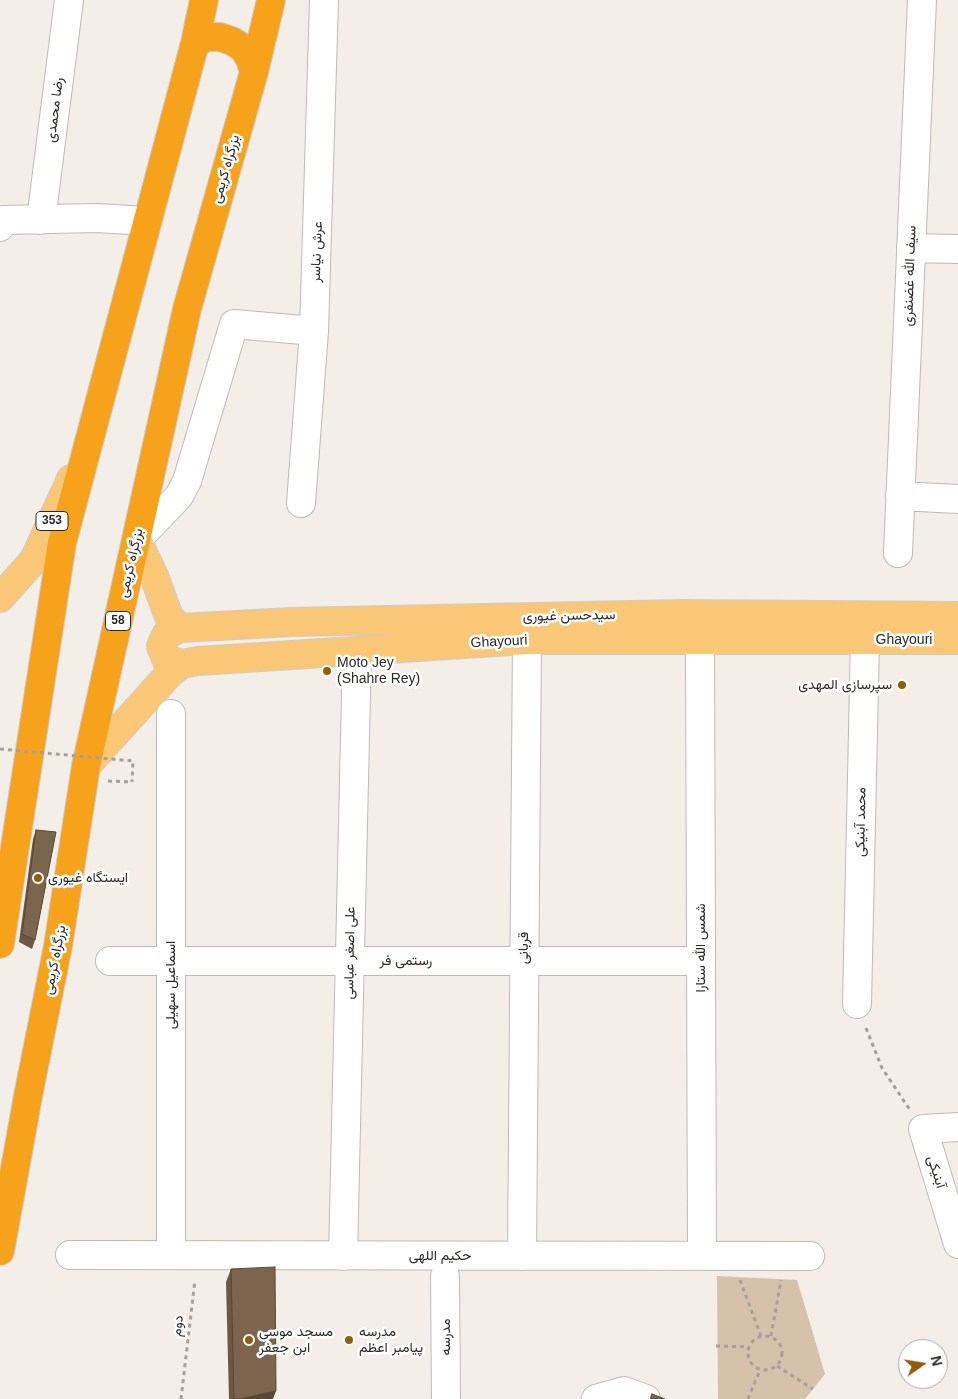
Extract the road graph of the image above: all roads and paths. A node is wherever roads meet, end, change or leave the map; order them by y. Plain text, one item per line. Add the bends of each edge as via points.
1 (69, 0) edge
2 (204, 0) edge
3 (271, 0) edge
4 (922, 0) edge
5 (324, 6) edge
6 (195, 42) junction
7 (254, 72) junction
8 (41, 220) junction
9 (147, 221) junction
10 (0, 227) edge
11 (911, 248) junction
12 (958, 249) edge
13 (314, 331) junction
14 (91, 436) junction
15 (900, 496) junction
16 (958, 499) edge
17 (301, 503) dead end
18 (137, 540) junction
19 (898, 552) dead end
20 (0, 598) edge
21 (958, 616) edge
22 (180, 628) junction
23 (527, 640) junction
24 (700, 640) junction
25 (865, 640) junction
26 (958, 640) edge
27 (357, 651) junction
28 (182, 664) junction
29 (171, 714) dead end
30 (0, 749) edge
31 (86, 766) junction
32 (132, 782) dead end
33 (1, 930) edge
34 (110, 961) dead end
35 (171, 961) junction
36 (350, 961) junction
37 (524, 961) junction
38 (701, 961) junction
39 (857, 1004) joint
40 (958, 1128) edge
41 (923, 1129) junction
42 (958, 1244) edge
43 (0, 1251) edge
44 (70, 1255) dead end
45 (184, 1255) junction
46 (343, 1256) junction
47 (522, 1256) junction
48 (702, 1256) junction
49 (810, 1256) dead end
50 (446, 1276) dead end
51 (738, 1277) dead end
52 (781, 1279) dead end
53 (761, 1336) junction
54 (772, 1336) junction
55 (716, 1346) dead end
56 (749, 1347) junction
57 (777, 1366) junction
58 (760, 1370) junction
59 (813, 1389) dead end
60 (181, 1399) edge
61 (446, 1399) edge
62 (596, 1399) edge
63 (646, 1399) edge
64 (748, 1399) edge

1 - 8 street, رضا محمدی
2 - 6 highway
3 - 7 highway, بزرگراه کریمی / 58
4 - 11 street, سیف الله غضنفری
5 - 13 street, عرش نیاسر
6 - 7 highway via 220,37 232,41 243,48
6 - 9 highway
7 - 18 highway, بزرگراه کریمی / 58 via 187,309
8 - 9 street via 97,218
8 - 10 street via 2,220
9 - 14 highway
11 - 12 street
11 - 15 street, سیف الله غضنفری
13 - 17 street, عرش نیاسر
13 - 18 street via 234,324 187,481 179,496
14 - 20 main road, 353 via 34,560
14 - 33 highway via 62,543
15 - 16 street
15 - 19 street, سیف الله غضنفری
18 - 22 main road via 169,617
18 - 31 highway, بزرگراه کریمی / 58
21 - 22 main road, سیدحسن غیوری via 681,614 292,622
22 - 28 main road via 166,635 161,646 166,659
23 - 24 main road, Ghayouri
23 - 27 main road, Ghayouri
23 - 37 street, قربانی
24 - 25 main road, Ghayouri
24 - 38 street, شمس الله ستارا
25 - 26 main road, Ghayouri
25 - 39 street, محمد آبنیکی
27 - 28 main road, Ghayouri
27 - 36 street, علی اصغر عباسی
28 - 31 main road via 170,672
29 - 35 street, اسماعیل سهیلی
30 - 32 path, bridge via 133,760
31 - 43 highway, بزرگراه کریمی / 58 via 58,946
34 - 35 street, رستمی فر
35 - 36 street, رستمی فر
35 - 45 street, اسماعیل سهیلی
36 - 37 street, رستمی فر
36 - 46 street, علی اصغر عباسی
37 - 38 street, رستمی فر
37 - 47 street, قربانی
38 - 48 street, شمس الله ستارا
39 - 41 path via 882,1068
40 - 41 street
41 - 42 street, آبنیکی
44 - 45 street, حکیم اللهی
45 - 46 street, حکیم اللهی
45 - 60 path, دوم
46 - 47 street, حکیم اللهی
47 - 48 street, حکیم اللهی
48 - 49 street, حکیم اللهی
50 - 61 street, مدرسه
51 - 53 path
52 - 54 path
53 - 54 path
53 - 56 path
54 - 57 path via 782,1350 783,1356
55 - 56 path
56 - 58 path via 751,1363
57 - 58 path
57 - 59 path
58 - 64 path
62 - 63 street via 624,1390

